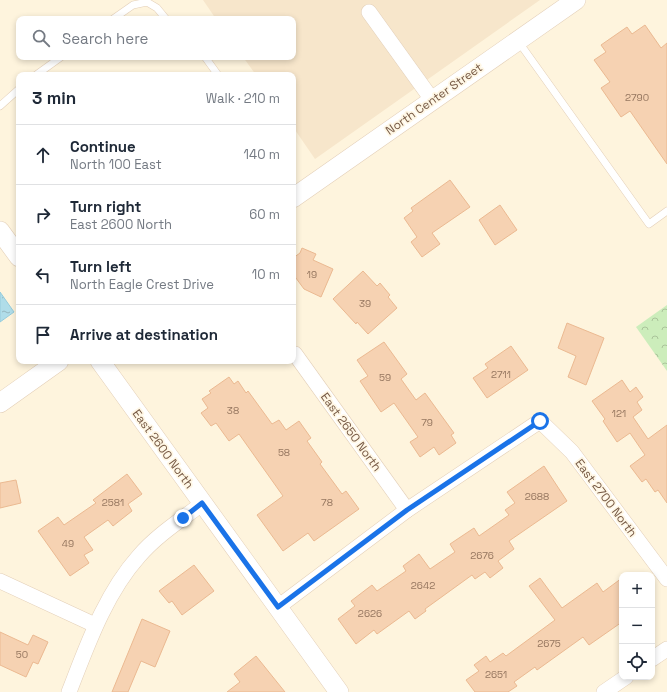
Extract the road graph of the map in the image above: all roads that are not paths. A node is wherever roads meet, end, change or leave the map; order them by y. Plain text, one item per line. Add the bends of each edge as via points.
1 (576, 0) edge
2 (369, 12) dead end
3 (117, 16) edge
4 (164, 16) edge
5 (518, 41) junction
6 (57, 60) edge
7 (207, 60) edge
8 (40, 72) edge
9 (216, 72) edge
10 (16, 92) edge
11 (433, 100) junction
12 (0, 106) edge
13 (296, 195) edge
14 (667, 211) edge
15 (0, 231) edge
16 (16, 253) edge
17 (296, 355) edge
18 (55, 364) edge
19 (102, 364) edge
20 (0, 402) edge
21 (202, 503) junction
22 (407, 510) junction
23 (667, 579) edge
24 (0, 581) edge
25 (278, 607) junction
26 (95, 625) junction
27 (667, 649) edge
28 (655, 657) edge
29 (622, 680) edge
30 (69, 692) edge
31 (339, 692) edge
32 (604, 692) edge

1 - 5 street, North Center Street
2 - 11 street
3 - 4 lane via 133,5 147,2
5 - 11 street, North Center Street
5 - 14 lane via 649,224
6 - 8 lane
7 - 9 lane
10 - 12 lane
11 - 13 street, North Center Street
15 - 16 street
17 - 22 street, East 2650 North
18 - 20 street
19 - 21 street, East 2600 North
21 - 25 street, East 2600 North
21 - 26 street via 139,555 124,574
22 - 23 street, East 2700 North via 540,421 572,452
22 - 25 street
24 - 26 street
25 - 31 street, East 2600 North
26 - 30 street
27 - 28 street
29 - 32 street

